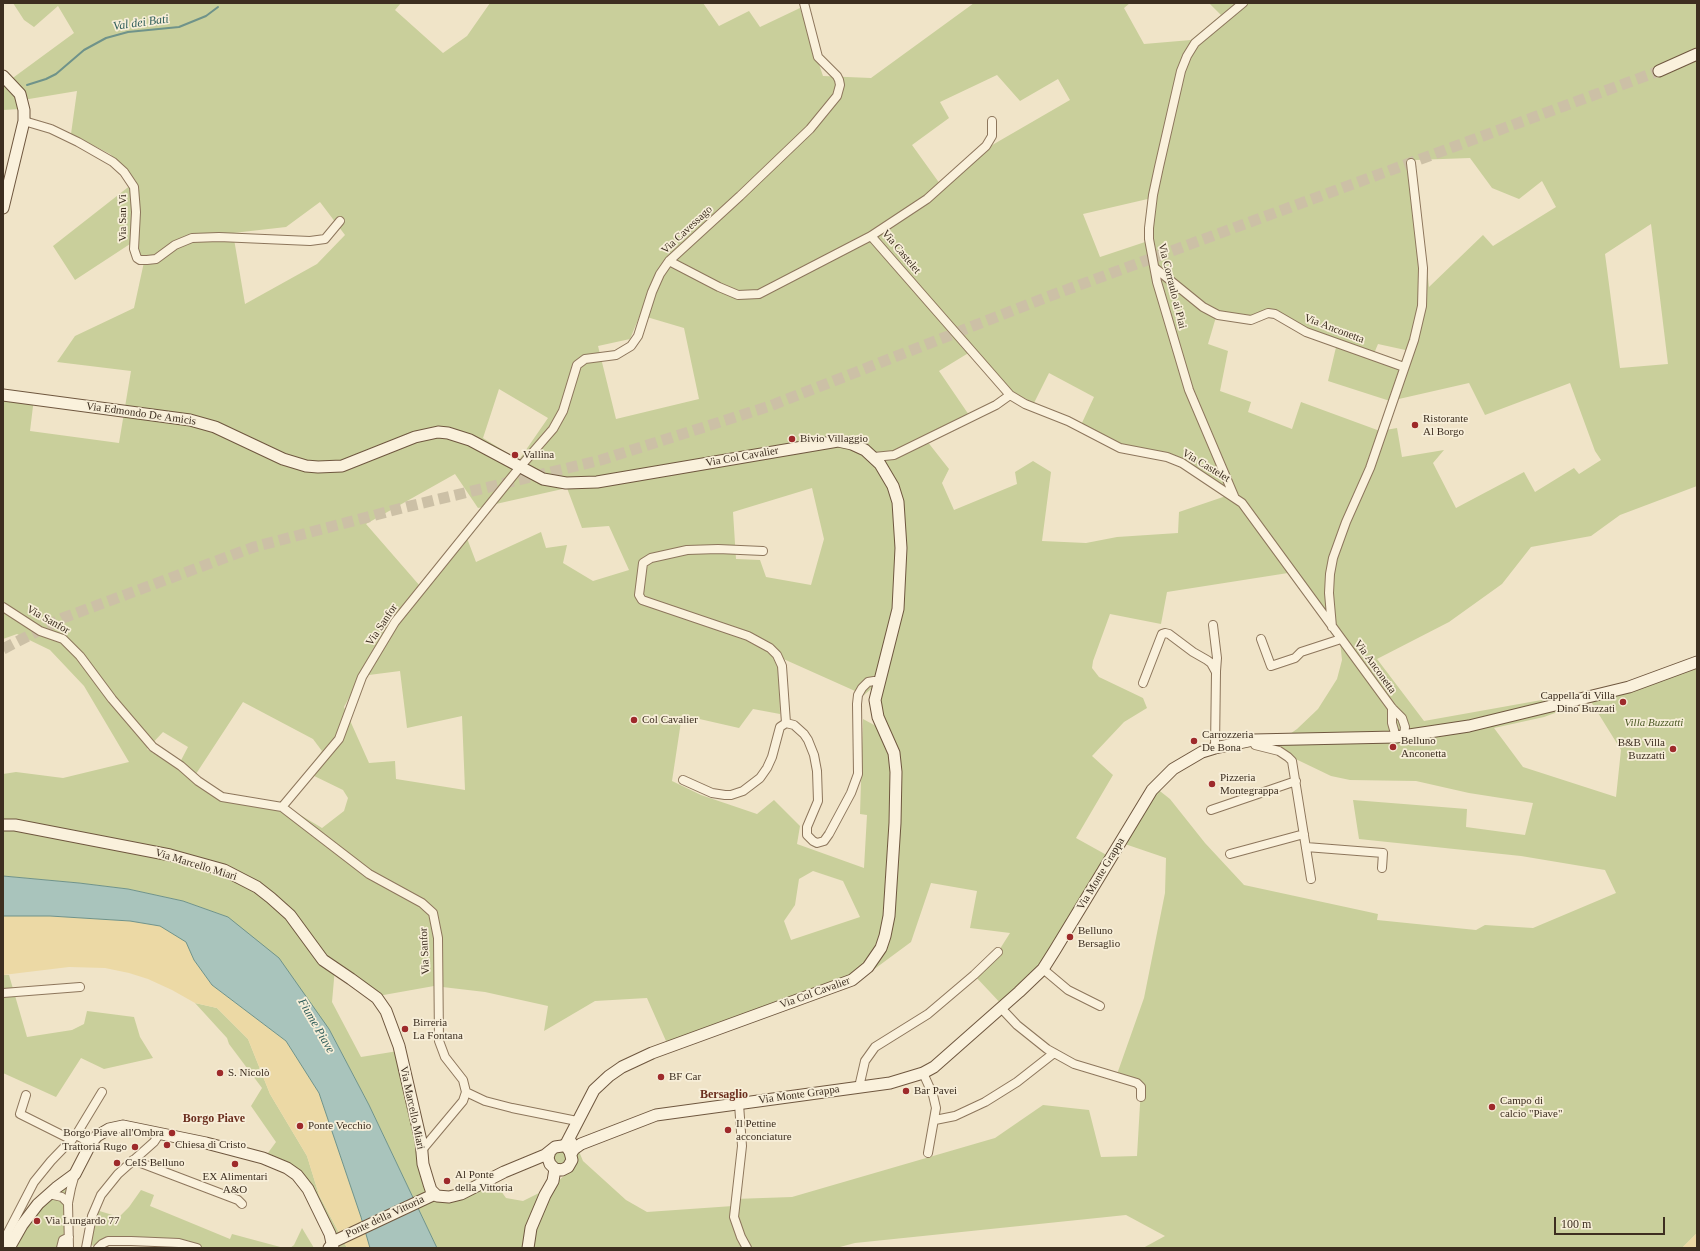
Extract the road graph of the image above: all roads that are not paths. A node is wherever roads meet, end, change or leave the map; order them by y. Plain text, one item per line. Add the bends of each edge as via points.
1 (804, 3) edge
2 (1243, 3) edge
3 (1697, 54) edge
4 (1659, 71) tunnel mouth
5 (3, 76) edge
6 (24, 120) junction
7 (992, 121) dead end
8 (1411, 163) dead end
9 (3, 208) edge
10 (340, 221) dead end
11 (871, 236) junction
12 (669, 261) junction
13 (1155, 268) junction
14 (1404, 367) junction
15 (3, 395) edge
16 (1010, 395) junction
17 (874, 457) junction
18 (520, 467) junction
19 (1234, 497) junction
20 (763, 551) dead end
21 (3, 607) edge
22 (1213, 625) dead end
23 (1333, 627) junction
24 (1262, 639) dead end
25 (1341, 639) junction
26 (1697, 662) edge
27 (1216, 672) junction
28 (879, 682) junction
29 (1143, 683) dead end
30 (1392, 708) junction
31 (786, 723) junction
32 (1400, 736) junction
33 (1253, 740) junction
34 (1215, 748) junction
35 (683, 780) dead end
36 (1296, 781) junction
37 (282, 807) junction
38 (1211, 810) dead end
39 (3, 825) edge
40 (1304, 834) junction
41 (1306, 847) junction
42 (1230, 854) dead end
43 (1382, 868) dead end
44 (1311, 879) dead end
45 (998, 952) dead end
46 (1043, 969) junction
47 (80, 987) dead end
48 (3, 993) edge
49 (1100, 1006) dead end
50 (1001, 1008) junction
51 (1054, 1053) junction
52 (923, 1073) junction
53 (859, 1087) junction
54 (102, 1092) dead end
55 (466, 1092) junction
56 (26, 1095) dead end
57 (1141, 1097) dead end
58 (739, 1104) junction
59 (934, 1120) junction
60 (576, 1123) junction
61 (160, 1133) junction
62 (74, 1138) junction
63 (91, 1143) junction
64 (573, 1146) junction
65 (422, 1150) junction
66 (928, 1153) dead end
67 (133, 1160) junction
68 (555, 1163) junction
69 (75, 1174) junction
70 (49, 1194) junction
71 (435, 1194) junction
72 (68, 1203) junction
73 (242, 1204) dead end
74 (69, 1237) junction
75 (3, 1242) edge
76 (165, 1245) edge
77 (332, 1245) edge
78 (9, 1248) edge
79 (61, 1248) edge
80 (69, 1248) edge
81 (86, 1248) edge
82 (98, 1248) edge
83 (197, 1248) edge
84 (528, 1248) edge
85 (747, 1248) edge

1 - 12 street, Via Cavessago via 818,57 839,80 837,96 810,129
2 - 13 street, Via Corraulo ai Piai via 1195,43 1181,71 1150,214 1149,239
3 - 4 street
5 - 6 street via 22,100
6 - 9 street
6 - 10 street, Via San Vi via 78,142 124,172 134,187 134,249 140,260 156,259 192,238 310,241 325,239
7 - 11 street, Via Castelet via 992,136 986,146 927,199
8 - 14 street, Via Anconetta via 1424,282 1420,318
11 - 12 street via 759,294 738,294
11 - 16 street, Via Castelet
12 - 18 street, Via Cavessago via 660,274 638,336 631,346 616,355 585,360 577,365 558,420
13 - 14 street, Via Anconetta via 1203,307 1218,315 1251,320 1268,313 1275,314 1306,332
13 - 19 street, Via Corraulo ai Piai via 1189,390
14 - 23 street, Via Anconetta via 1370,468 1333,558 1329,593
15 - 18 street, Via Edmondo De Amicis via 202,422 278,457 306,466 342,466 415,437 438,432 470,440
16 - 17 street via 996,405 894,455
16 - 19 street, Via Castelet via 1120,448 1182,463
17 - 18 street, Via Col Cavalier via 852,444 831,442 583,483 543,479
17 - 28 street, Via Col Cavalier via 896,494 901,548 898,609
18 - 37 street, Via Sanfor via 395,622 362,677 338,739
19 - 23 street, Via Anconetta via 1242,503
20 - 31 street via 687,550 651,558 642,563 639,595 642,600 748,636 770,648 778,655 782,666
21 - 37 street, Via Sanfor via 40,631 63,639 80,656 153,747 198,781 222,797
22 - 27 street
23 - 25 street, Via Anconetta
24 - 25 street, Via Anconetta via 1272,666 1295,658 1301,652
25 - 30 street, Via Anconetta
26 - 32 street, Via Monte Grappa via 1629,687 1590,697 1469,726
27 - 29 street via 1211,663 1164,633
27 - 34 street
28 - 31 street via 868,682 858,695 858,774 829,834 820,843 812,841 807,836 818,794 814,755 804,734 794,725
28 - 60 street, Via Col Cavalier via 875,700 876,712 894,753 896,772 889,916 878,954 864,972 852,980 633,1061 600,1084 588,1099
30 - 32 street, Via Anconetta via 1392,723
30 - 32 street, Via Anconetta via 1405,722
31 - 35 street via 779,730 772,757 764,773 743,791 725,796
32 - 33 street, Via Monte Grappa
33 - 34 street, Via Monte Grappa
33 - 36 street via 1258,746 1280,751 1288,757 1293,765
34 - 46 street, Via Monte Grappa via 1184,762 1168,773 1152,790
36 - 38 street
36 - 40 street
37 - 55 street, Via Sanfor via 369,874 422,903 433,913 438,938 439,1041 445,1057 463,1080
39 - 65 street, Via Marcello Miari via 170,854 224,870 257,887 290,915 323,960 377,998 386,1011 399,1046
40 - 41 street
40 - 42 street
41 - 43 street via 1383,853
41 - 44 street
45 - 53 street via 928,1014 875,1047 864,1061
46 - 49 street via 1068,990
46 - 50 street, Via Monte Grappa
47 - 48 street
50 - 51 street via 1033,1039
50 - 52 street, Via Monte Grappa via 943,1061
51 - 57 street via 1074,1064 1137,1083 1142,1088
51 - 59 street via 1017,1082 985,1102 955,1116
52 - 53 street, Via Monte Grappa via 890,1083
52 - 59 street via 934,1099
53 - 58 street, Via Monte Grappa
54 - 62 street
55 - 60 street via 485,1101
55 - 65 street via 463,1101
56 - 62 street via 20,1114
58 - 64 street, Via Monte Grappa via 656,1115
58 - 85 street via 742,1146 734,1217
59 - 66 street
60 - 64 street, Via Col Cavalier
61 - 63 street via 116,1127 102,1132
61 - 67 street via 154,1142
61 - 77 street via 245,1153 278,1163 292,1171 308,1189
62 - 63 street
62 - 75 street via 34,1182
63 - 69 street
64 - 68 street via 570,1164
64 - 68 street, Via Monte Grappa via 555,1147
65 - 71 street, Via Marcello Miari via 429,1184
67 - 73 street via 238,1200
67 - 81 street via 98,1199
68 - 71 street, Via Monte Grappa via 534,1160 460,1194 441,1197
68 - 84 street via 553,1181 533,1224
69 - 70 street
69 - 72 street
70 - 72 street via 62,1197
70 - 78 street via 29,1214
71 - 77 street, Ponte della Vittoria
72 - 74 street
74 - 79 street via 63,1240
74 - 80 street
76 - 82 street via 108,1241
76 - 83 street via 179,1243

